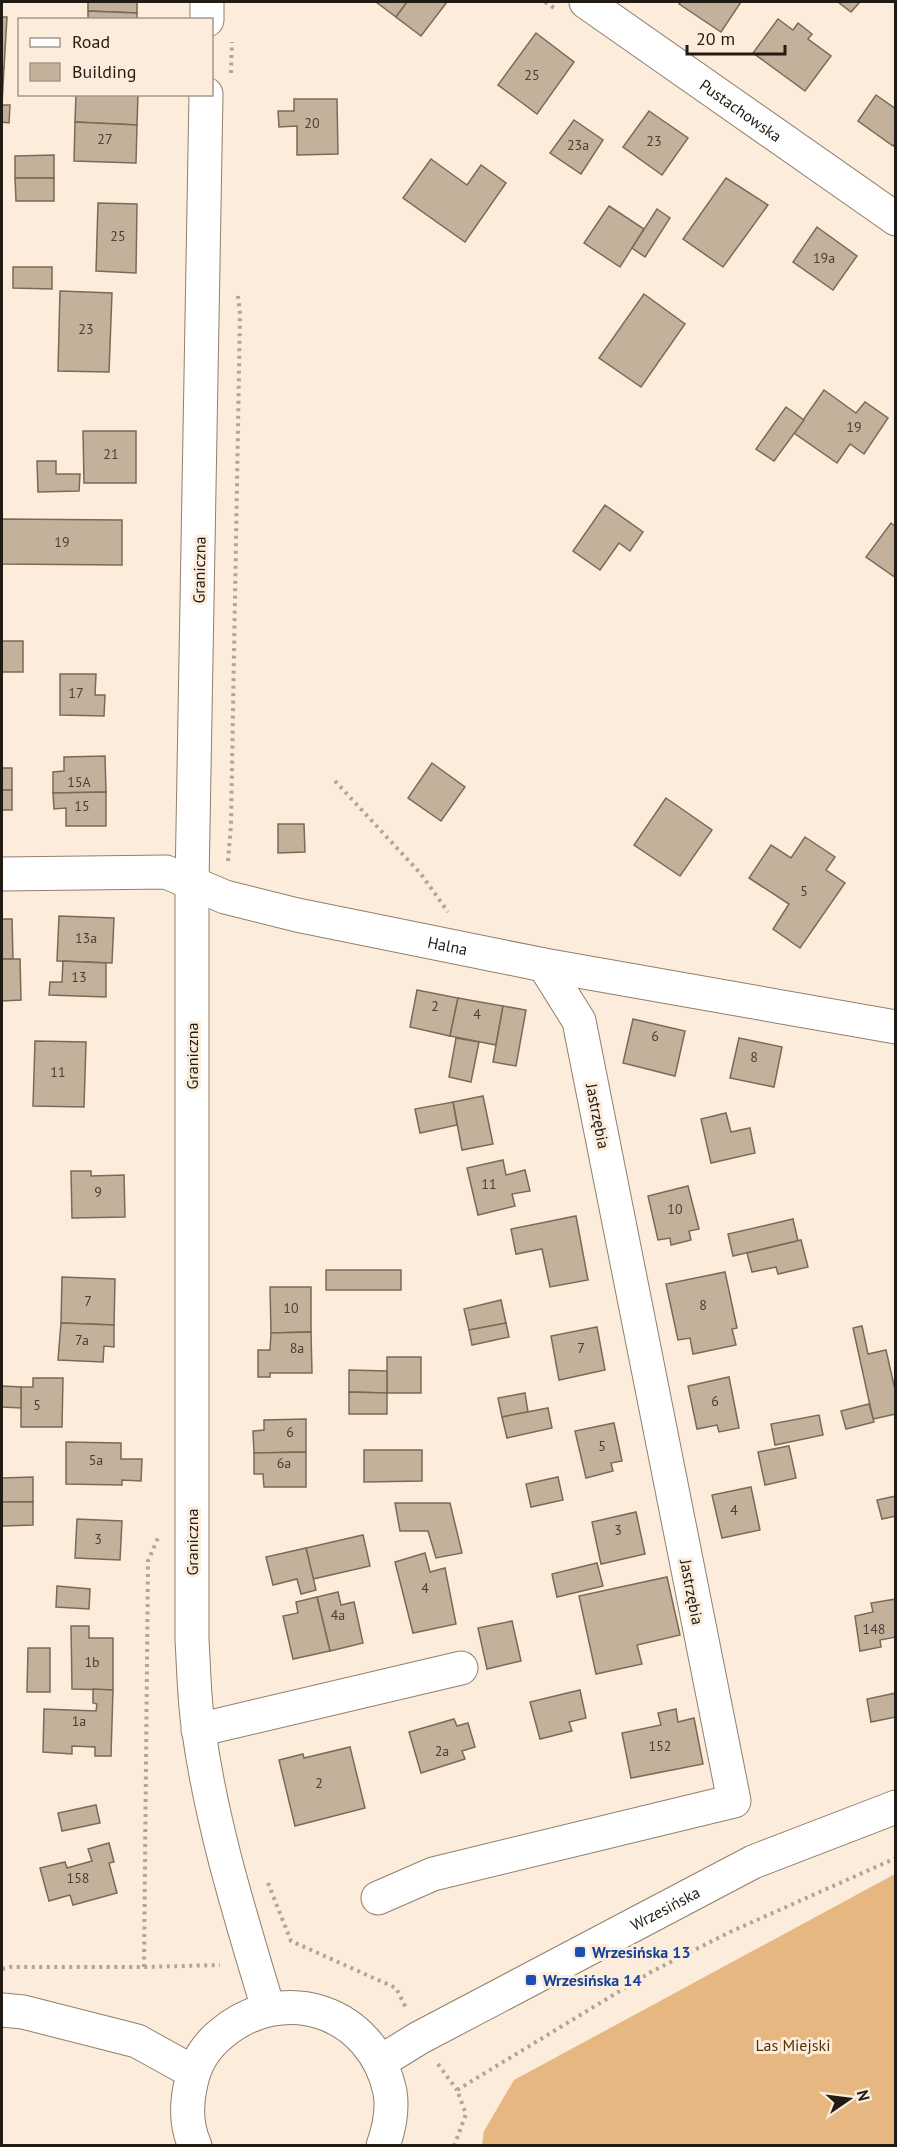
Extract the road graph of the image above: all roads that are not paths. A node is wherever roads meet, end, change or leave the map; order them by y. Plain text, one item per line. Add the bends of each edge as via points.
1 (207, 2) edge
2 (586, 2) edge
3 (207, 18) edge
4 (206, 96) edge
5 (896, 219) edge
6 (2, 874) edge
7 (192, 884) junction
8 (544, 965) junction
9 (617, 978) junction
10 (579, 1021) junction
11 (896, 1027) edge
12 (461, 1668) dead end
13 (198, 1730) junction
14 (896, 1807) edge
15 (378, 1898) dead end
16 (268, 2008) junction
17 (2, 2010) edge
18 (380, 2062) junction
19 (193, 2072) junction
20 (195, 2145) edge
21 (383, 2145) edge

1 - 3 street
2 - 5 street, Pustachowska
4 - 7 street, Graniczna
6 - 7 street, Halna via 166,872
7 - 8 street, Halna via 225,897 297,915
7 - 13 street, Graniczna via 192,1640
8 - 9 street, Halna
8 - 10 street, Jastrzębia
9 - 10 street
9 - 11 street, Halna
10 - 15 street, Jastrzębia via 734,1802 433,1874
12 - 13 street
13 - 16 street, Graniczna via 220,1836
14 - 18 street, Wrzesińska via 753,1862
16 - 18 street via 301,2007 333,2016 360,2035
16 - 19 street via 227,2028 210,2043
17 - 19 street via 137,2041
18 - 21 street via 390,2093 390,2126
19 - 20 street via 186,2104

